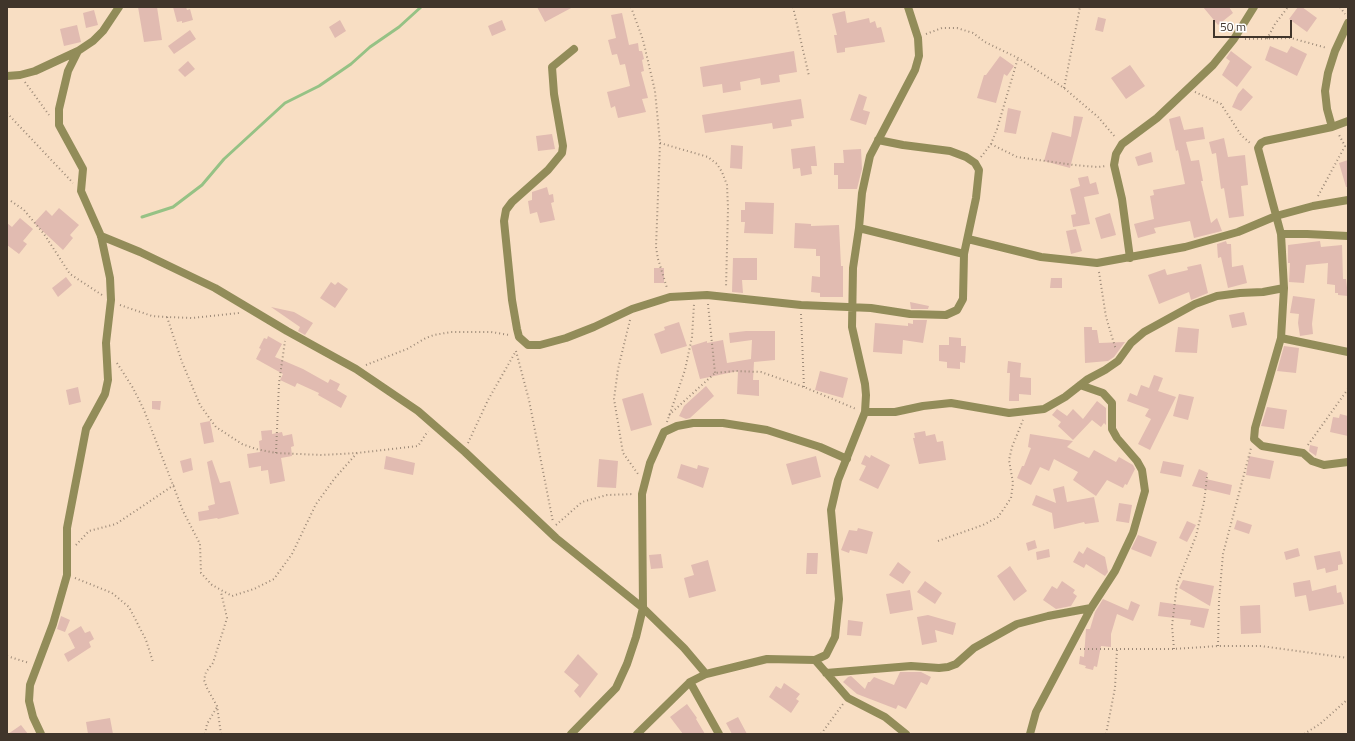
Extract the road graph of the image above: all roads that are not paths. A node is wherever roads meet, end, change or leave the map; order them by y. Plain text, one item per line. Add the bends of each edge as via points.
1 (119, 7) edge
2 (908, 7) edge
3 (1254, 7) edge
4 (1348, 23) edge
5 (574, 49) dead end
6 (78, 51) junction
7 (7, 76) edge
8 (1348, 121) edge
9 (1332, 127) junction
10 (878, 140) junction
11 (1348, 200) edge
12 (1276, 216) junction
13 (859, 228) junction
14 (1281, 234) junction
15 (101, 236) junction
16 (1348, 236) edge
17 (968, 239) junction
18 (964, 254) junction
19 (1130, 258) junction
20 (1284, 288) junction
21 (853, 307) junction
22 (1281, 338) junction
23 (1348, 352) edge
24 (1080, 385) junction
25 (865, 412) junction
26 (847, 459) junction
27 (1348, 462) edge
28 (643, 608) junction
29 (1091, 608) junction
30 (815, 660) junction
31 (826, 673) junction
32 (706, 674) junction
33 (690, 682) junction
34 (41, 734) edge
35 (571, 734) edge
36 (637, 734) edge
37 (719, 734) edge
38 (906, 734) edge
39 (1030, 734) edge

1 - 6 street via 103,31
2 - 10 street via 918,38 919,56 915,70
3 - 19 street via 1234,39 1213,65 1157,118 1122,144 1116,154 1114,164
4 - 9 street via 1335,51 1325,91
5 - 21 street via 552,67 562,152 548,170 512,202 506,210 504,220 512,300 521,339 528,345 554,342 632,309 670,297 707,295 801,305
6 - 7 street via 35,71
6 - 15 street via 68,71 61,95 58,125 83,169 81,191
8 - 9 street
9 - 12 street via 1273,138 1261,143 1258,148
10 - 13 street via 865,173
10 - 17 street via 950,151 966,156 975,163 979,170
11 - 12 street
12 - 14 street
12 - 19 street via 1238,232 1185,247
13 - 18 street
13 - 21 street
14 - 16 street
14 - 20 street
15 - 28 street via 179,270 389,390 432,422 566,547
15 - 34 street via 110,278 106,342 108,380 105,394 86,429 67,528 67,575 53,624 30,686 32,717
17 - 18 street
17 - 19 street via 1041,257 1097,263
18 - 21 street via 963,299 957,310 946,315 910,314
20 - 22 street
20 - 24 street via 1217,296 1196,304 1144,332 1118,361
21 - 25 street via 852,327 865,384
22 - 23 street
22 - 27 street via 1254,439 1262,446 1302,452 1312,462 1324,466
24 - 25 street via 1044,409 1026,412 1009,413 951,402 895,412
24 - 29 street via 1103,393 1112,402 1112,429 1138,461 1145,480 1145,491 1133,533 1115,572
25 - 26 street
26 - 28 street via 820,447 767,430 723,423 693,423 664,432 652,457 642,494
26 - 30 street via 838,480 831,510 838,599 835,637 826,655
28 - 32 street via 684,648
28 - 35 street via 627,664 616,688
29 - 31 street via 1017,624 974,648 956,664 948,667 911,666
29 - 39 street via 1036,712
30 - 31 street
30 - 32 street via 767,659
31 - 38 street via 848,698 885,717
32 - 33 street
33 - 36 street
33 - 37 street

